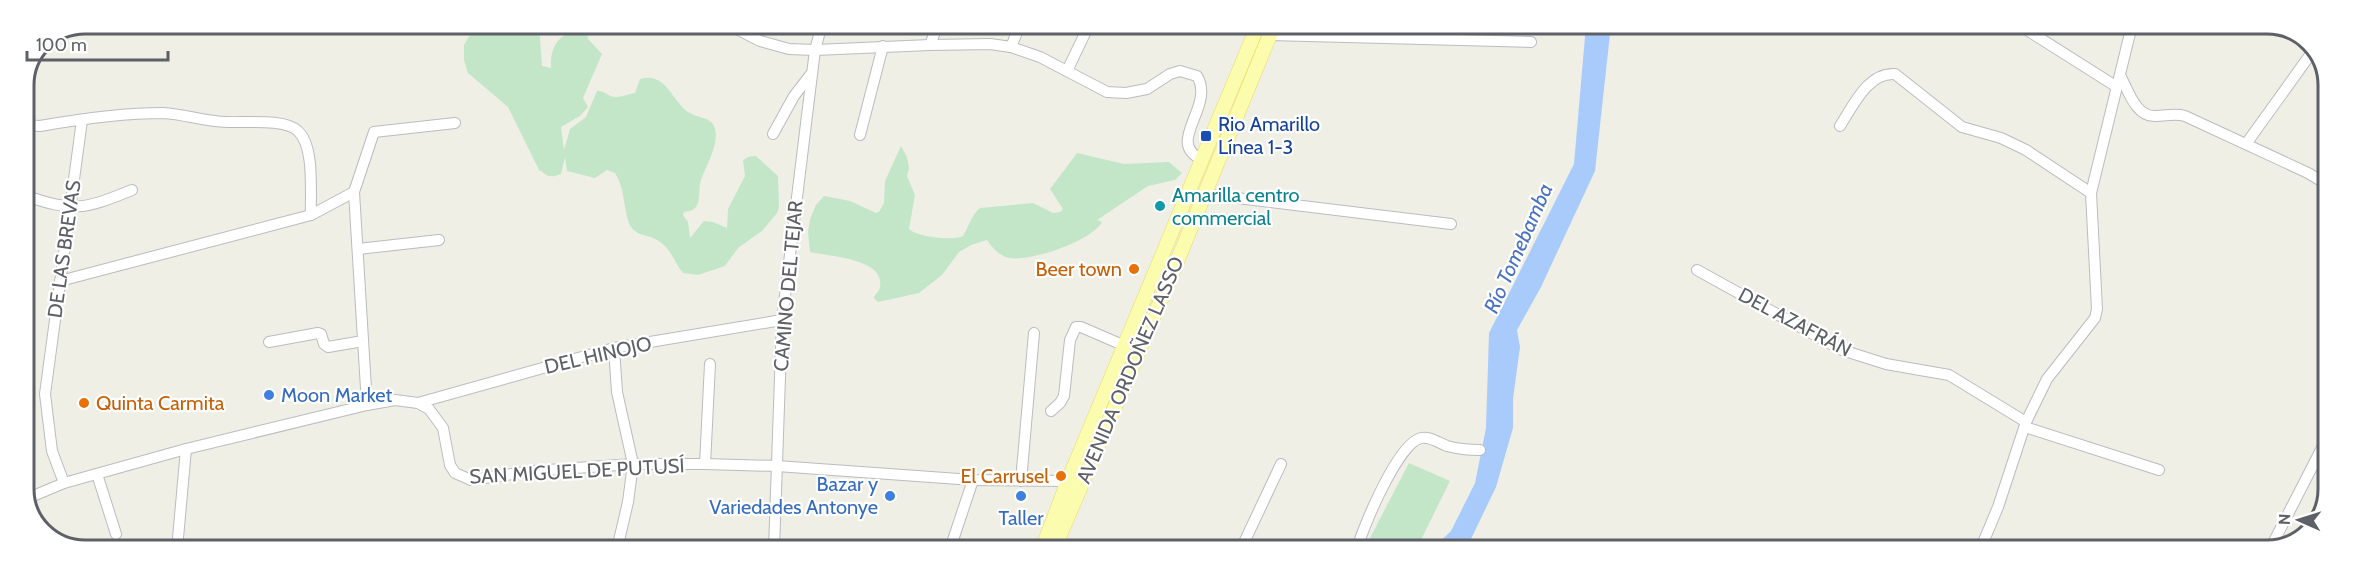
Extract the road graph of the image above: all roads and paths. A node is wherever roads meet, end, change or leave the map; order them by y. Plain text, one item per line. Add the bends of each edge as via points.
1 (746, 34) edge
2 (819, 34) edge
3 (934, 34) edge
4 (1016, 34) edge
5 (1085, 34) edge
6 (1254, 34) edge
7 (1270, 34) edge
8 (1358, 34) edge
9 (2033, 34) edge
10 (2130, 34) edge
11 (1531, 42) dead end
12 (930, 45) junction
13 (883, 46) junction
14 (1011, 47) junction
15 (815, 50) junction
16 (2309, 56) edge
17 (1068, 70) junction
18 (812, 74) junction
19 (2120, 75) junction
20 (2117, 87) junction
21 (82, 120) junction
22 (455, 123) dead end
23 (34, 126) edge
24 (1840, 126) dead end
25 (773, 134) dead end
26 (860, 135) dead end
27 (2246, 144) junction
28 (1203, 160) junction
29 (2318, 180) edge
30 (132, 190) dead end
31 (354, 192) junction
32 (2091, 193) junction
33 (1204, 194) junction
34 (34, 199) edge
35 (70, 208) junction
36 (311, 215) junction
37 (1451, 224) dead end
38 (439, 240) dead end
39 (358, 249) junction
40 (1697, 270) dead end
41 (60, 281) junction
42 (782, 320) junction
43 (1034, 333) dead end
44 (363, 341) junction
45 (269, 342) dead end
46 (1125, 346) junction
47 (614, 348) junction
48 (710, 364) dead end
49 (418, 403) junction
50 (367, 405) junction
51 (1051, 411) dead end
52 (2025, 424) junction
53 (186, 449) junction
54 (1479, 450) dead end
55 (2318, 455) edge
56 (633, 464) junction
57 (705, 464) junction
58 (1281, 464) dead end
59 (777, 466) junction
60 (2159, 470) dead end
61 (97, 474) junction
62 (973, 480) junction
63 (1021, 481) junction
64 (1068, 481) junction
65 (64, 483) junction
66 (1082, 485) junction
67 (35, 495) edge
68 (116, 534) dead end
69 (2275, 539) edge
70 (178, 540) edge
71 (619, 540) edge
72 (774, 540) edge
73 (953, 540) edge
74 (1045, 540) edge
75 (1058, 540) edge
76 (1245, 540) edge
77 (1360, 540) edge
78 (1984, 540) edge

1 - 15 street via 789,49
2 - 15 street, CAMINO DEL TEJAR
3 - 12 street
4 - 14 street
5 - 17 street
6 - 28 main road, AVENIDA ORDOÑEZ LASSO
7 - 33 main road, AVENIDA ORDOÑEZ LASSO
8 - 11 street
9 - 20 street
10 - 19 street
12 - 13 street
12 - 14 street
13 - 15 street
13 - 26 street
14 - 17 street
15 - 18 street, CAMINO DEL TEJAR
16 - 27 street
17 - 28 street via 1107,92 1126,93 1147,89 1180,70 1197,76 1202,84 1202,98 1187,144 1190,152
18 - 25 street via 794,96
18 - 42 street, CAMINO DEL TEJAR
19 - 20 street
19 - 27 street via 2144,114 2185,116
20 - 32 street
21 - 23 street
21 - 35 street, DE LAS BREVAS
21 - 36 street via 162,113 216,122 285,124 297,129 305,139
22 - 31 street via 374,132
24 - 32 street via 1865,88 1885,73 1895,74 1962,127 2026,150
27 - 29 street
28 - 46 main road, AVENIDA ORDOÑEZ LASSO
30 - 35 street via 99,203
31 - 36 street
31 - 39 street
32 - 52 street via 2095,318 2047,379
33 - 37 street
33 - 66 main road, AVENIDA ORDOÑEZ LASSO
34 - 35 street
35 - 41 street, DE LAS BREVAS
36 - 41 street
38 - 39 street
39 - 44 street
40 - 52 street, DEL AZAFRÁN via 1842,350 1886,364 1949,375
41 - 65 street, DE LAS BREVAS via 45,394 52,451
42 - 47 street, DEL HINOJO
42 - 59 street, CAMINO DEL TEJAR
43 - 63 street
44 - 45 street via 328,347 318,333
44 - 50 street
46 - 51 street via 1076,327 1064,396
46 - 64 main road, AVENIDA ORDOÑEZ LASSO
47 - 49 street, DEL HINOJO
47 - 56 street via 616,392
48 - 57 street
49 - 50 street via 395,400
49 - 56 street, SAN MIGUEL DE PUTUSÍ via 429,409 443,428 446,456 455,473 471,480
50 - 53 street
52 - 60 street, DEL AZAFRÁN
52 - 78 street
53 - 61 street
53 - 70 street
54 - 77 street via 1446,446 1430,438 1411,443 1370,510
55 - 69 street
56 - 57 street, SAN MIGUEL DE PUTUSÍ
56 - 71 street
57 - 59 street, SAN MIGUEL DE PUTUSÍ
58 - 76 street
59 - 62 street, SAN MIGUEL DE PUTUSÍ
59 - 72 street, CAMINO DEL TEJAR
61 - 65 street
61 - 68 street
62 - 63 street, SAN MIGUEL DE PUTUSÍ
62 - 73 street
63 - 64 street, SAN MIGUEL DE PUTUSÍ
64 - 66 street, SAN MIGUEL DE PUTUSÍ
64 - 74 main road, AVENIDA ORDOÑEZ LASSO
65 - 67 street
66 - 75 main road, AVENIDA ORDOÑEZ LASSO

